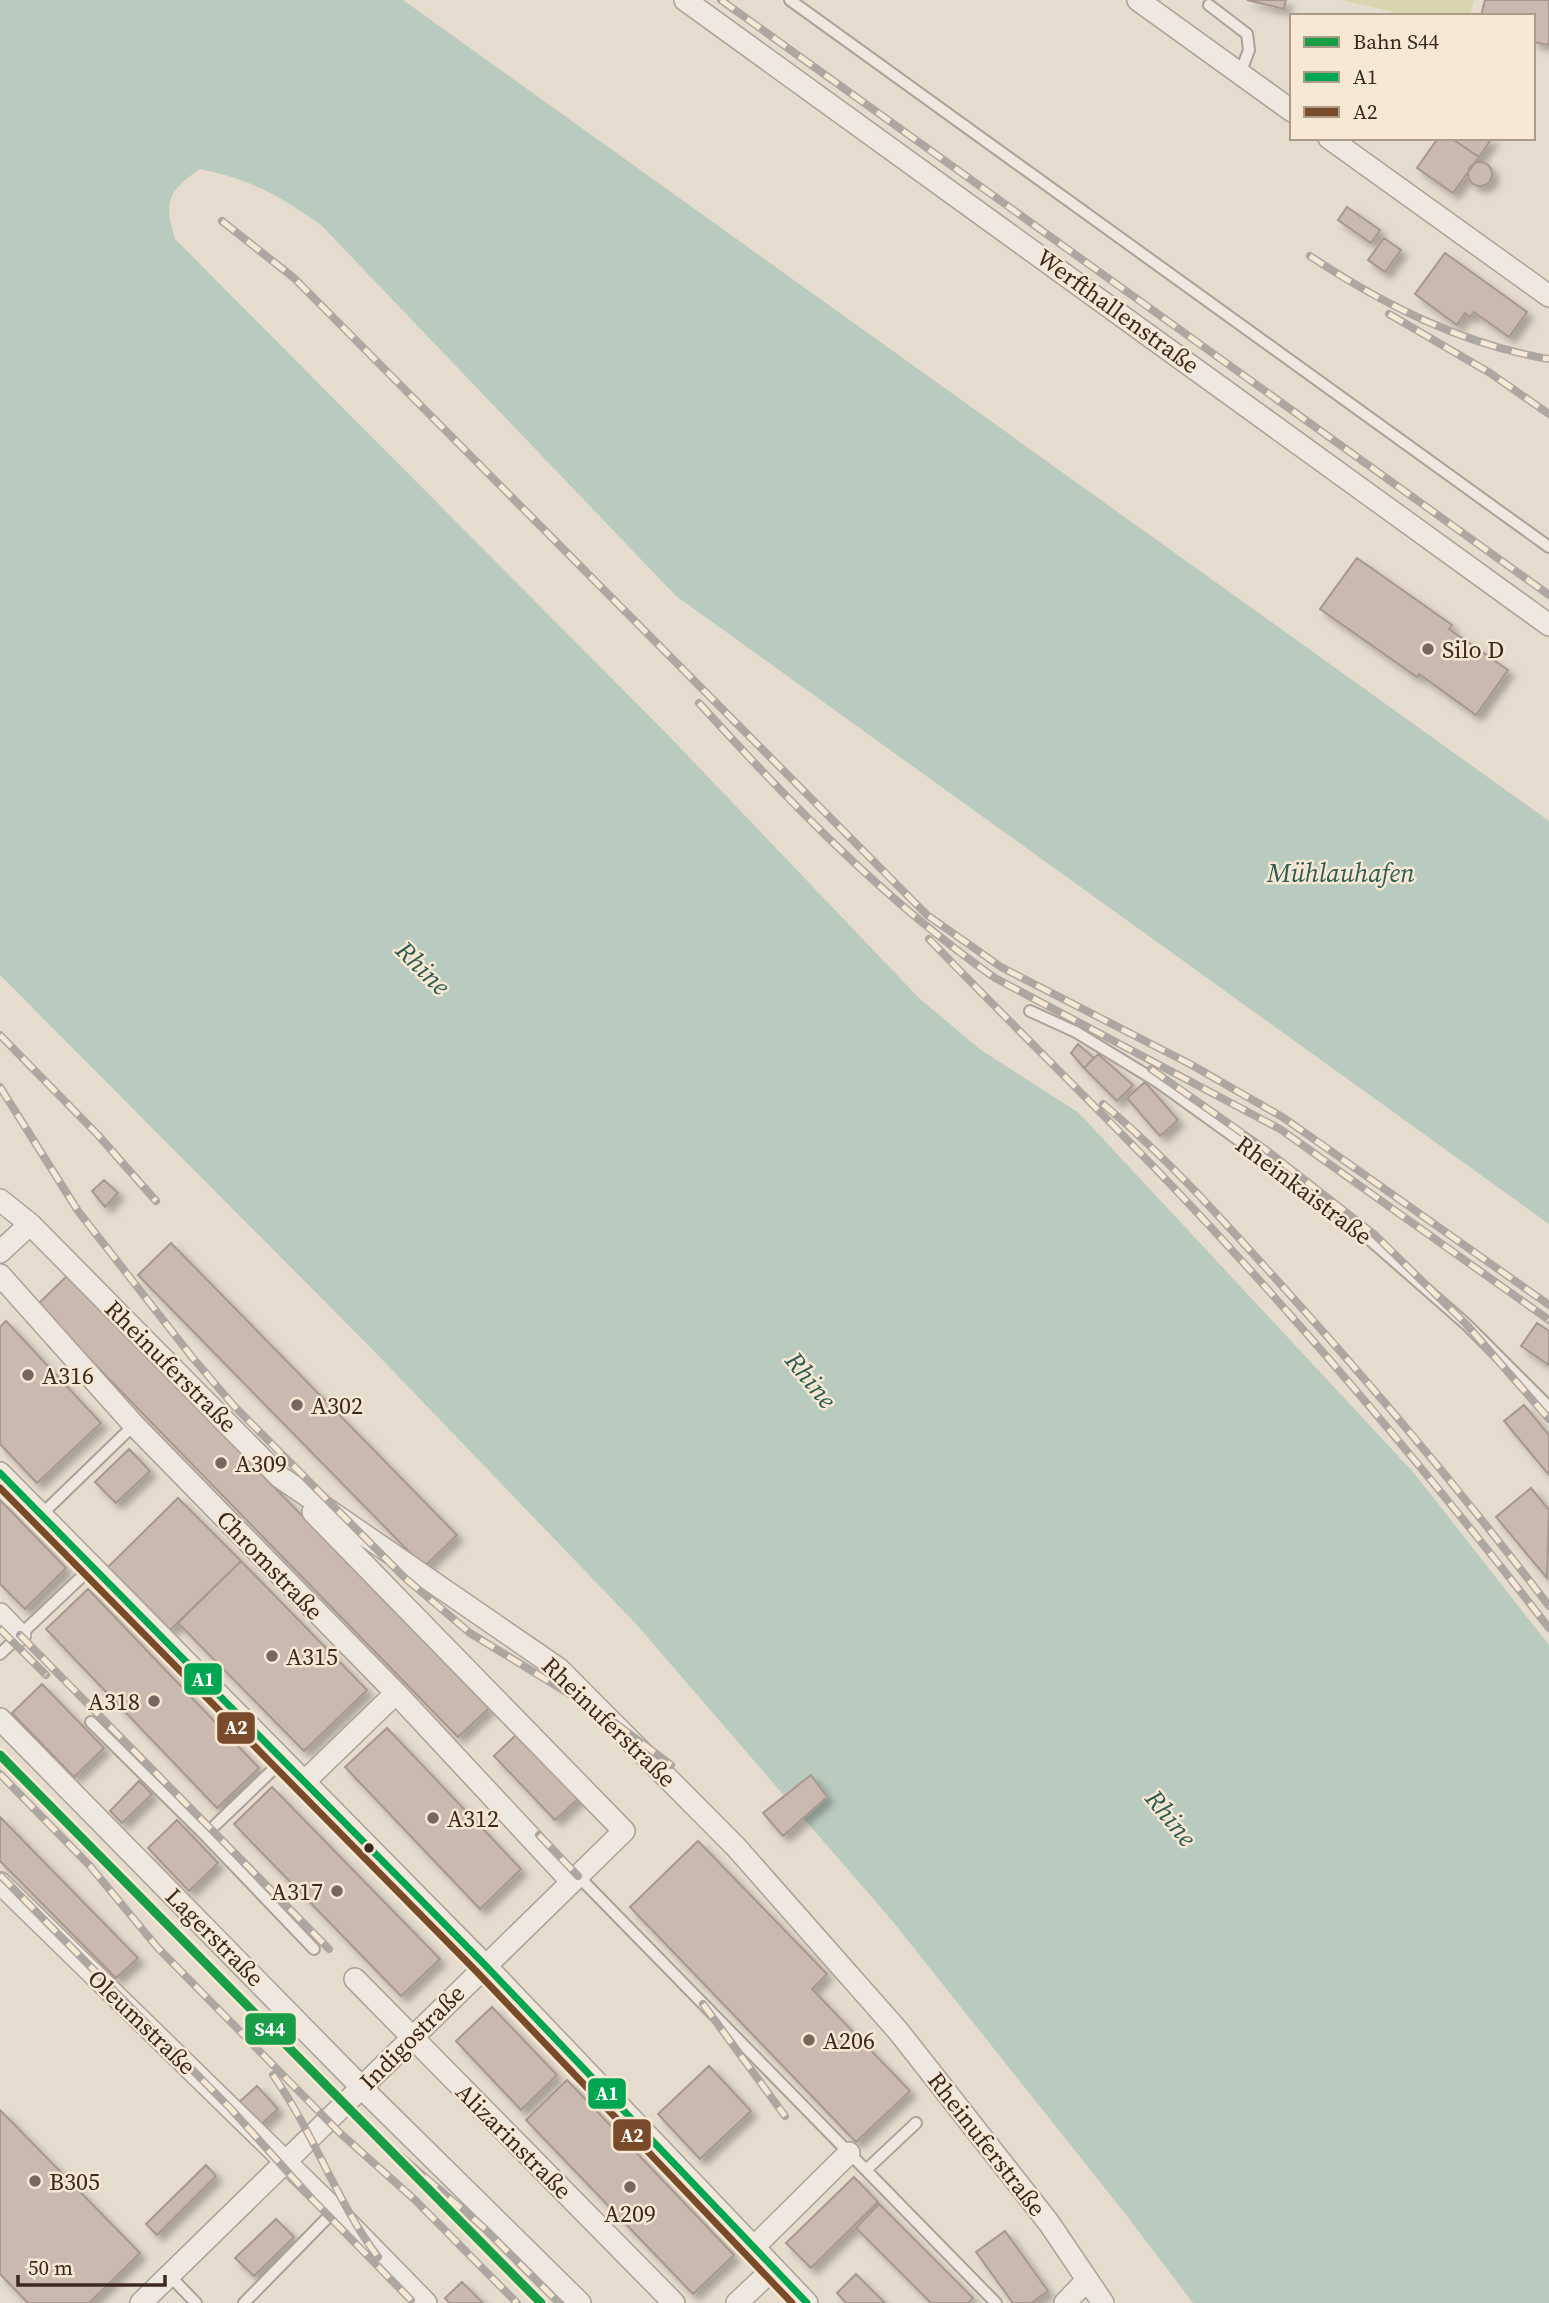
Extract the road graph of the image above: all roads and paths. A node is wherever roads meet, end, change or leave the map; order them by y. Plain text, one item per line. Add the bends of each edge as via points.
1 (685, 0) edge
2 (790, 0) edge
3 (1141, 1) edge
4 (1209, 5) dead end
5 (1240, 74) junction
6 (1290, 110) edge
7 (1332, 140) edge
8 (1549, 296) edge
9 (1549, 547) edge
10 (1549, 625) edge
11 (1030, 1011) dead end
12 (0, 1200) edge
13 (30, 1224) junction
14 (0, 1252) edge
15 (0, 1275) edge
16 (1549, 1407) edge
17 (134, 1426) junction
18 (0, 1473) edge
19 (280, 1477) junction
20 (41, 1515) junction
21 (92, 1567) junction
22 (0, 1614) edge
23 (20, 1635) junction
24 (0, 1654) edge
25 (396, 1693) junction
26 (0, 1719) edge
27 (91, 1722) dead end
28 (283, 1760) junction
29 (304, 1782) junction
30 (205, 1835) junction
31 (575, 1879) junction
32 (0, 1883) edge
33 (314, 1949) dead end
34 (485, 1965) junction
35 (355, 1979) dead end
36 (411, 2038) junction
37 (362, 2087) junction
38 (916, 2123) dead end
39 (849, 2153) junction
40 (285, 2161) junction
41 (866, 2170) junction
42 (335, 2210) junction
43 (754, 2247) junction
44 (774, 2268) junction
45 (169, 2275) junction
46 (1087, 2280) junction
47 (141, 2303) edge
48 (196, 2303) edge
49 (244, 2303) edge
50 (426, 2303) edge
51 (580, 2303) edge
52 (674, 2303) edge
53 (737, 2303) edge
54 (807, 2303) edge
55 (996, 2303) edge
56 (1065, 2303) edge
57 (1103, 2303) edge

1 - 10 street, Werfthallenstraße
2 - 9 lane
3 - 5 street
4 - 5 lane via 1247,34 1249,50
5 - 6 street
7 - 8 street
11 - 16 lane, Rheinkaistraße via 1076,1032 1158,1082 1336,1210 1466,1324
12 - 13 street, Rheinuferstraße
13 - 14 street
13 - 19 street, Rheinuferstraße
15 - 17 street, Chromstraße
17 - 20 lane
17 - 25 street, Chromstraße
18 - 20 street
19 - 31 street, Indigostraße via 624,1831
19 - 46 street, Rheinuferstraße via 559,1668 736,1847 899,2032 1049,2223
20 - 21 street
21 - 23 lane
21 - 28 street
22 - 23 street
23 - 24 lane
25 - 29 street
25 - 31 street, Chromstraße
26 - 37 street, Lagerstraße
27 - 30 lane
28 - 29 street
28 - 30 lane
29 - 34 street
30 - 33 lane
31 - 34 street, Indigostraße
31 - 39 lane
32 - 40 street, Oleumstraße
34 - 36 street, Indigostraße
34 - 43 street
35 - 36 street, Alizarinstraße
36 - 37 street, Indigostraße
36 - 52 street, Alizarinstraße
37 - 40 street, Indigostraße
37 - 51 street, Lagerstraße
38 - 41 lane
39 - 41 lane
39 - 43 street
40 - 42 street, Oleumstraße
40 - 45 street, Indigostraße
41 - 55 lane
42 - 49 lane
42 - 50 street, Oleumstraße
43 - 44 street
44 - 53 street
44 - 54 street
45 - 47 street, Indigostraße
45 - 48 lane
46 - 56 street
46 - 57 street, Rheinuferstraße

